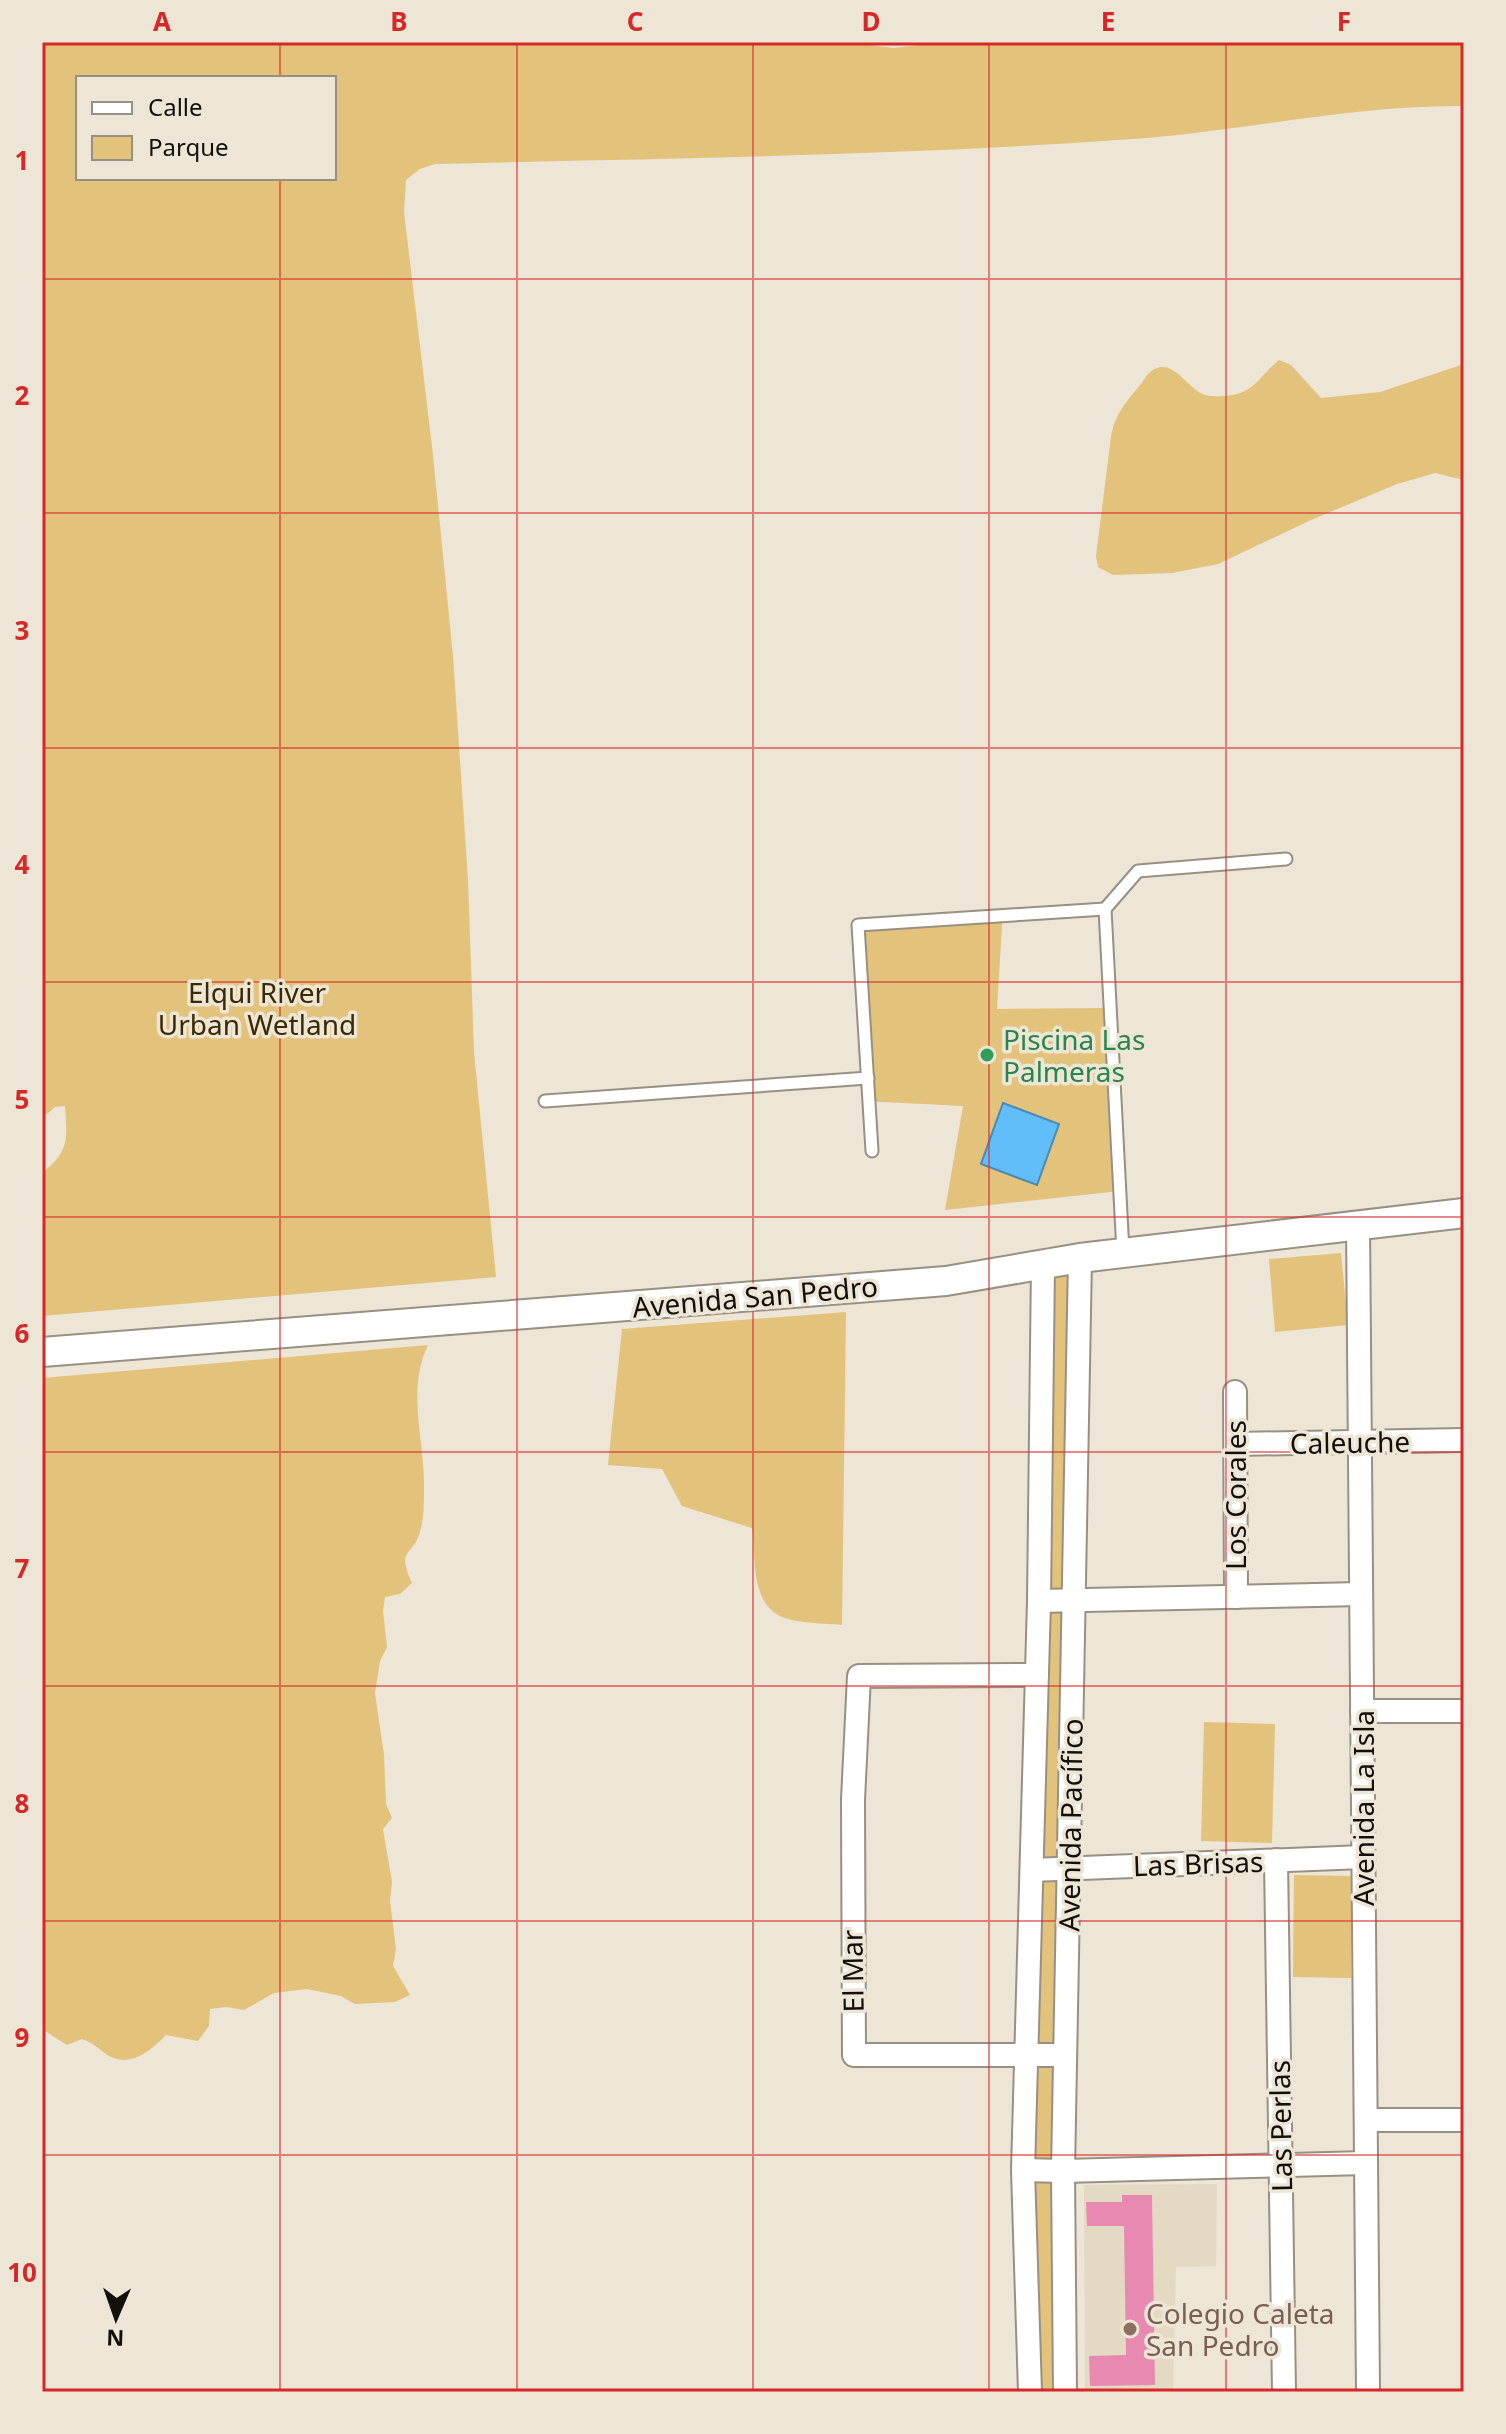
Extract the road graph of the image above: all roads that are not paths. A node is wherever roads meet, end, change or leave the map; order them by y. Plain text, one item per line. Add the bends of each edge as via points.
1 (1286, 859) dead end
2 (1105, 909) junction
3 (868, 1078) junction
4 (545, 1101) dead end
5 (872, 1151) dead end
6 (1464, 1213) edge
7 (1358, 1225) junction
8 (1123, 1252) junction
9 (1080, 1258) junction
10 (1043, 1264) junction
11 (42, 1352) edge
12 (1235, 1392) dead end
13 (1464, 1440) edge
14 (1360, 1441) junction
15 (1236, 1444) junction
16 (1361, 1594) junction
17 (1236, 1597) junction
18 (1039, 1601) junction
19 (1075, 1601) junction
20 (1037, 1675) junction
21 (1362, 1711) junction
22 (1464, 1711) edge
23 (1363, 1857) junction
24 (1276, 1860) junction
25 (1069, 1868) junction
26 (1032, 1870) junction
27 (1026, 2055) junction
28 (1065, 2055) junction
29 (1366, 2120) junction
30 (1464, 2120) edge
31 (1366, 2163) junction
32 (1281, 2165) junction
33 (1023, 2170) junction
34 (1063, 2171) junction
35 (1030, 2392) edge
36 (1065, 2392) edge
37 (1284, 2392) edge
38 (1368, 2392) edge

1 - 2 lane via 1138,871
2 - 3 lane via 858,925
2 - 8 lane
3 - 4 lane
3 - 5 lane
6 - 7 street, Avenida San Pedro
7 - 8 street, Avenida San Pedro
7 - 14 street, Avenida La Isla
8 - 9 street, Avenida San Pedro
9 - 10 street, Avenida San Pedro
9 - 19 street, Avenida Pacífico
10 - 11 street, Avenida San Pedro via 930,1282
10 - 18 street, Avenida Pacífico
12 - 15 street, Los Corales
13 - 14 street, Caleuche
14 - 15 street, Caleuche
14 - 16 street, Avenida La Isla
15 - 17 street, Los Corales
16 - 17 street, Los Corales
16 - 21 street, Avenida La Isla
17 - 19 street, Los Corales
18 - 19 street, Los Corales
18 - 20 street, Avenida Pacífico
19 - 25 street, Avenida Pacífico
20 - 26 street, Avenida Pacífico
20 - 27 street, El Mar via 859,1676 852,1856 854,2055
21 - 22 street
21 - 23 street, Avenida La Isla
23 - 24 street, Las Brisas
23 - 29 street, Avenida La Isla
24 - 25 street, Las Brisas
24 - 32 street, Las Perlas
25 - 26 street, Las Brisas
25 - 28 street, Avenida Pacífico
26 - 27 street, Avenida Pacífico
27 - 28 street, El Mar
27 - 33 street, Avenida Pacífico
28 - 34 street, Avenida Pacífico
29 - 30 street
29 - 31 street, Avenida La Isla
31 - 32 street
31 - 38 street, Avenida La Isla
32 - 34 street
32 - 37 street, Las Perlas
33 - 34 street
33 - 35 street, Avenida Pacífico
34 - 36 street, Avenida Pacífico

